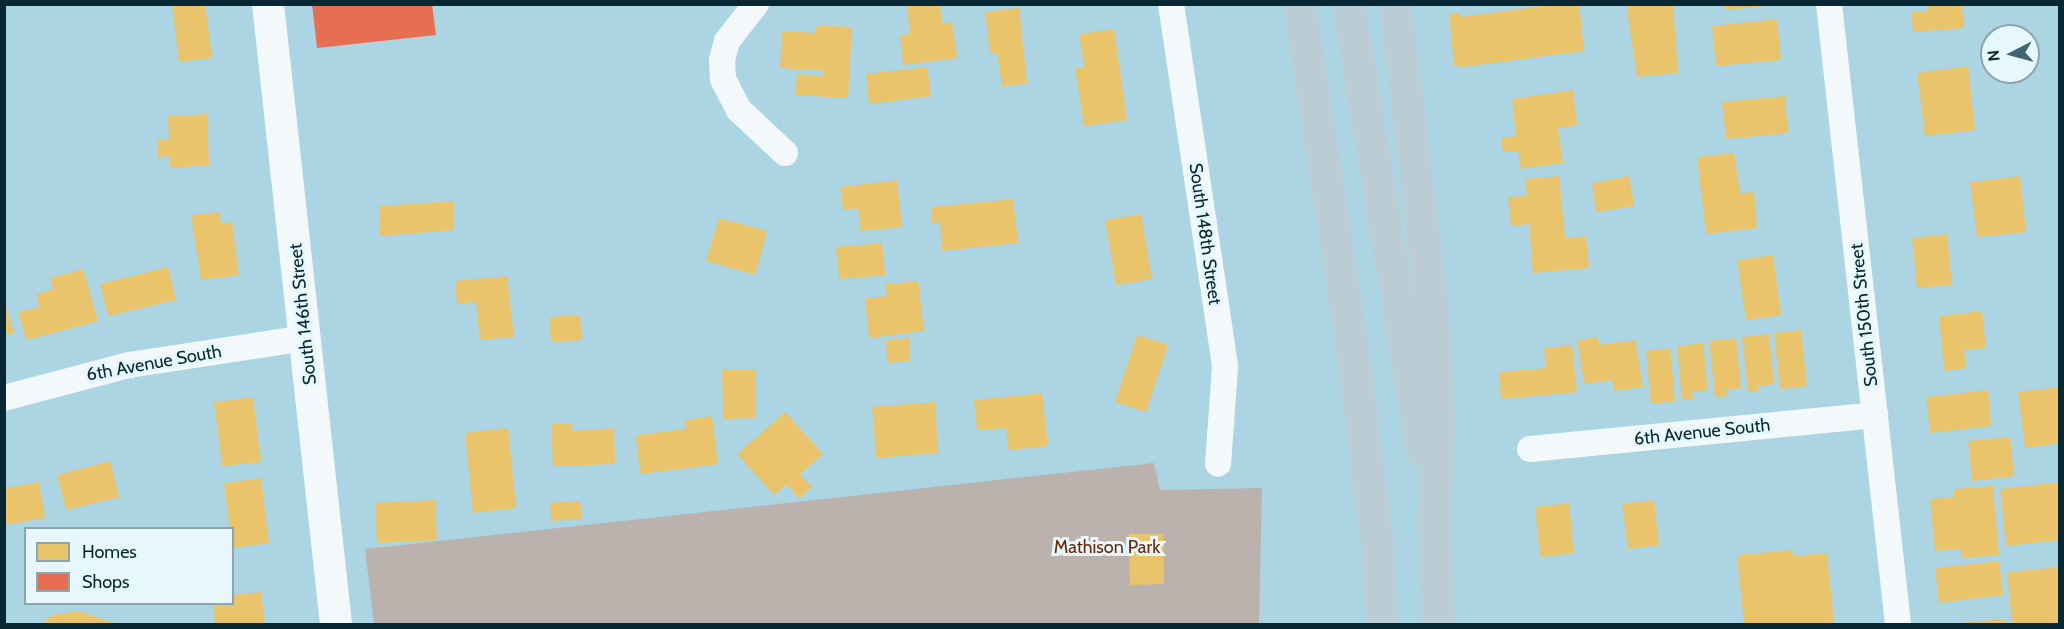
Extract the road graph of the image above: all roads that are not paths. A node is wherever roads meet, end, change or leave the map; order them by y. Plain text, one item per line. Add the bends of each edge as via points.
1 (268, 4) edge
2 (756, 4) edge
3 (1171, 4) edge
4 (1299, 4) edge
5 (1348, 4) edge
6 (1395, 4) edge
7 (1829, 4) edge
8 (785, 153) dead end
9 (306, 338) junction
10 (4, 398) edge
11 (1875, 415) junction
12 (1530, 449) dead end
13 (1218, 464) dead end
14 (1434, 522) junction
15 (336, 624) edge
16 (1382, 624) edge
17 (1438, 624) edge
18 (1898, 624) edge

1 - 9 street, South 146th Street
2 - 8 street via 727,41 723,79 739,110
3 - 13 street, South 148th Street via 1225,367
4 - 16 highway via 1351,339 1378,554
5 - 14 highway
6 - 14 highway via 1433,316 1438,421
7 - 11 street, South 150th Street
9 - 10 street, 6th Avenue South via 129,365
9 - 15 street, South 146th Street
11 - 12 street, 6th Avenue South
11 - 18 street, South 150th Street
14 - 17 highway

